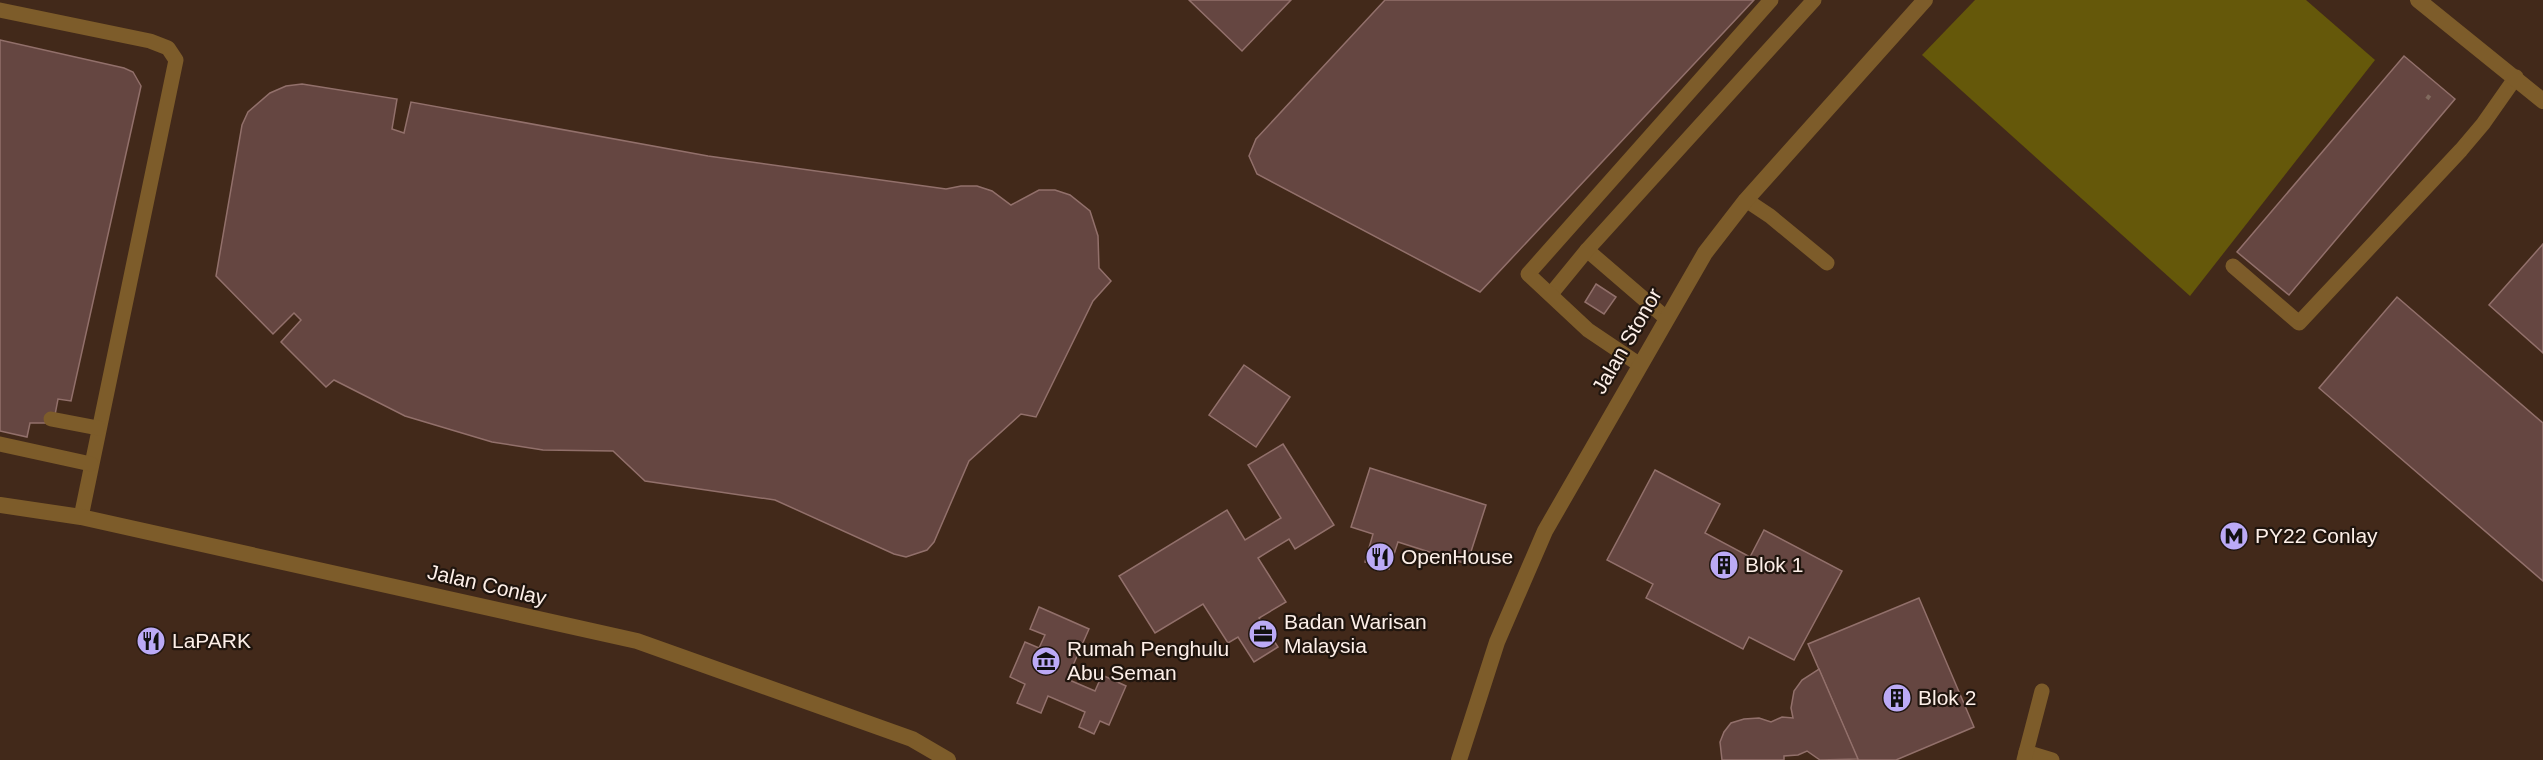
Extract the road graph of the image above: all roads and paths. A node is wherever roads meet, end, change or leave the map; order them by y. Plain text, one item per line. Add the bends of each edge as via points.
1 (1771, 0) edge
2 (1814, 0) edge
3 (1925, 0) edge
4 (2418, 0) edge
5 (0, 10) edge
6 (2516, 77) junction
7 (2432, 92) dead end
8 (2427, 99) dead end
9 (2543, 101) edge
10 (1746, 200) junction
11 (1587, 250) junction
12 (1827, 263) dead end
13 (2233, 266) dead end
14 (1551, 294) junction
15 (1666, 318) junction
16 (1640, 365) junction
17 (51, 419) dead end
18 (98, 428) junction
19 (0, 444) edge
20 (91, 464) junction
21 (0, 505) edge
22 (81, 517) junction
23 (2042, 691) dead end
24 (2025, 756) edge
25 (948, 760) edge
26 (1460, 760) edge
27 (2052, 760) edge

1 - 14 lane via 1528,274
2 - 11 lane
3 - 10 street, Jalan Stonor
4 - 6 street
5 - 18 lane via 150,42 168,48 176,60
6 - 9 street
6 - 13 lane via 2461,150 2299,323
7 - 8 path
10 - 12 lane
10 - 15 street, Jalan Stonor via 1705,253
11 - 14 lane
11 - 15 lane
14 - 16 lane via 1588,330
15 - 16 street, Jalan Stonor
16 - 26 street, Jalan Stonor via 1545,531 1497,642
17 - 18 lane
18 - 20 lane
19 - 20 lane
20 - 22 lane
21 - 22 street, Jalan Conlay
22 - 25 street, Jalan Conlay via 637,641 912,739
23 - 24 lane
24 - 27 lane

